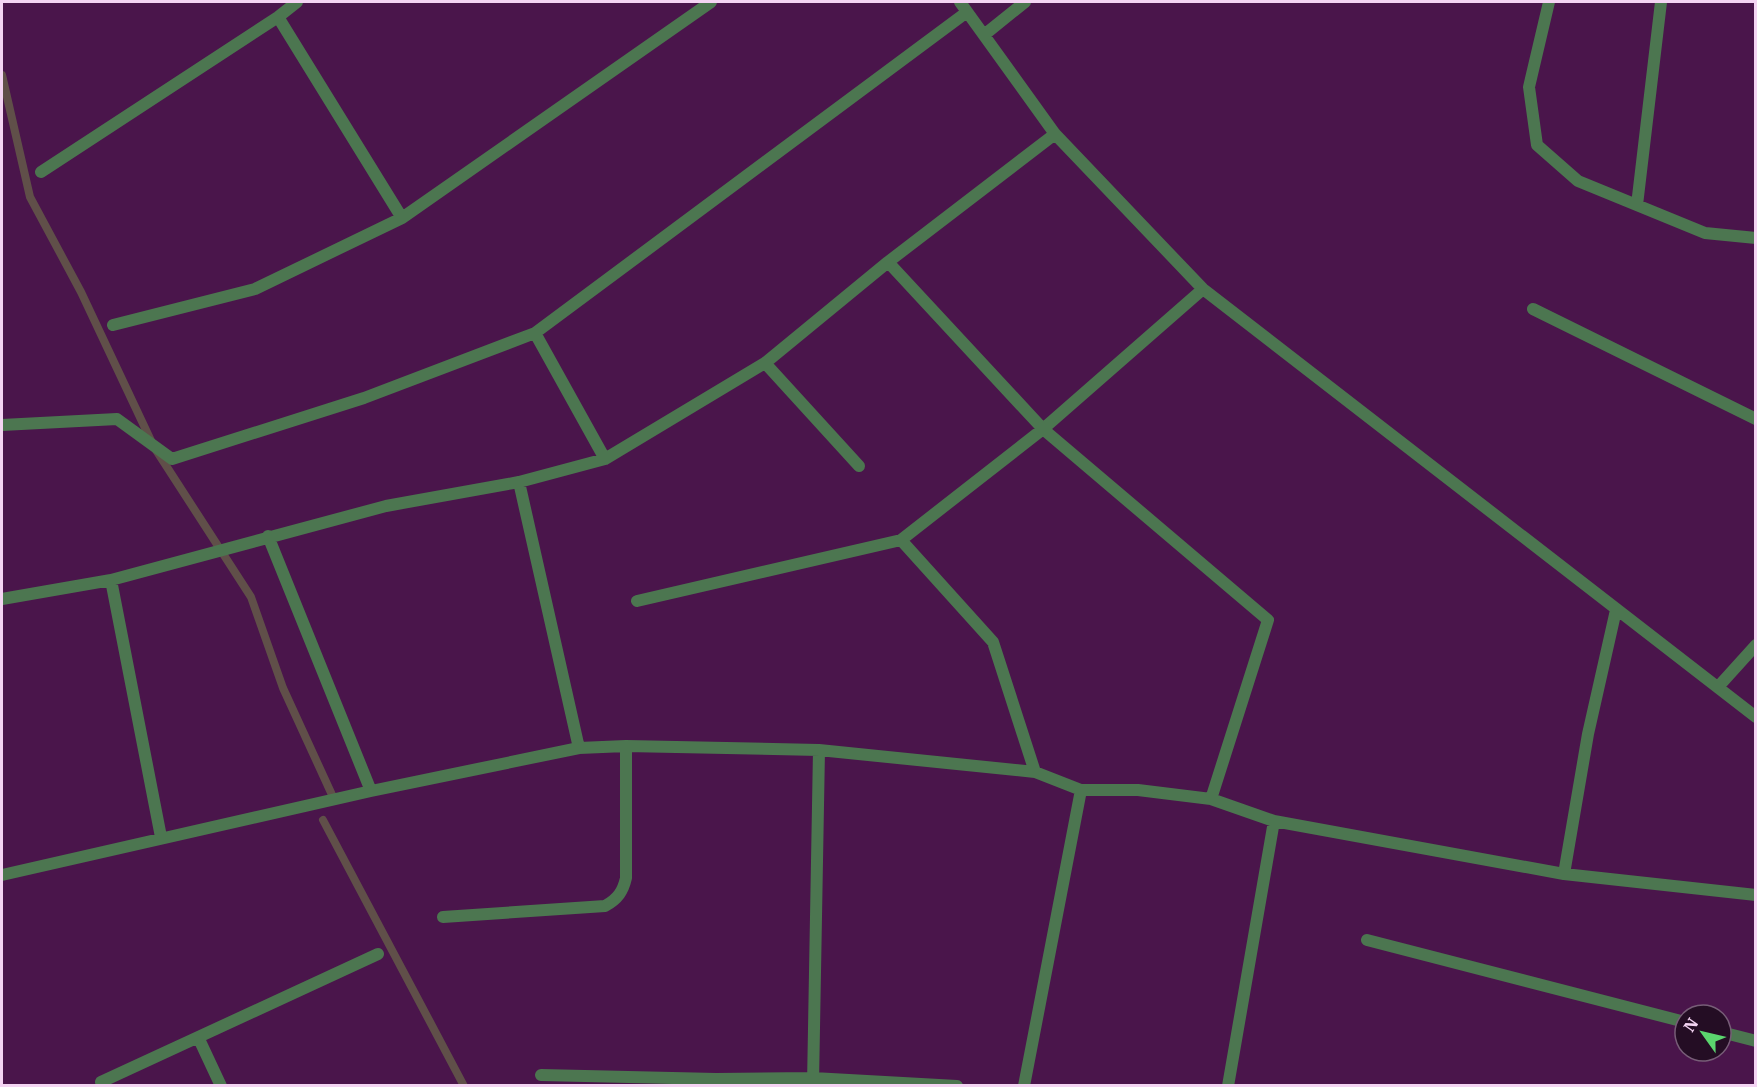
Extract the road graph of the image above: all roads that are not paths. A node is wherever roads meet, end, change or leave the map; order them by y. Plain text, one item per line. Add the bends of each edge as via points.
1 (297, 2) edge
2 (711, 2) edge
3 (960, 2) edge
4 (1025, 2) edge
5 (1549, 2) edge
6 (1661, 2) edge
7 (967, 12) junction
8 (278, 17) junction
9 (984, 34) junction
10 (1056, 134) junction
11 (41, 172) dead end
12 (1637, 205) junction
13 (402, 218) junction
14 (1755, 238) edge
15 (888, 262) junction
16 (1203, 289) junction
17 (1533, 309) dead end
18 (113, 325) dead end
19 (535, 333) junction
20 (765, 363) junction
21 (1755, 419) edge
22 (2, 425) edge
23 (1043, 429) junction
24 (605, 459) junction
25 (859, 466) dead end
26 (519, 482) junction
27 (268, 536) junction
28 (901, 540) junction
29 (111, 580) junction
30 (2, 598) edge
31 (638, 601) dead end
32 (1616, 610) junction
33 (1755, 645) edge
34 (1718, 687) junction
35 (1755, 717) edge
36 (626, 746) junction
37 (579, 748) junction
38 (819, 750) junction
39 (1035, 772) junction
40 (1081, 790) junction
41 (371, 791) junction
42 (1211, 799) junction
43 (1274, 821) junction
44 (161, 837) junction
45 (1564, 874) junction
46 (2, 875) edge
47 (1755, 895) edge
48 (444, 917) dead end
49 (1367, 940) dead end
50 (378, 954) dead end
51 (1673, 1019) edge
52 (1733, 1035) edge
53 (199, 1039) junction
54 (1755, 1041) edge
55 (541, 1075) dead end
56 (101, 1082) dead end
57 (813, 1082) edge
58 (221, 1086) edge
59 (957, 1086) edge
60 (1024, 1086) edge
61 (1228, 1086) edge

1 - 8 street
2 - 13 street
3 - 7 street
4 - 9 street
5 - 12 street via 1529,87 1538,145 1578,181
6 - 12 street
7 - 9 street
7 - 19 street
8 - 11 street
8 - 13 street
9 - 10 street
10 - 15 street
10 - 16 street
12 - 14 street via 1705,233
13 - 18 street via 255,289
15 - 20 street
15 - 23 street
16 - 23 street
16 - 32 street
17 - 21 street
19 - 22 street via 364,398 172,459 117,419
19 - 24 street
20 - 24 street
20 - 25 street
23 - 28 street
23 - 42 street via 1268,620
24 - 26 street
26 - 27 street via 386,506
26 - 37 street
27 - 29 street
27 - 41 street
28 - 31 street
28 - 39 street via 993,642
29 - 30 street
29 - 44 street
32 - 34 street
32 - 45 street via 1588,734
33 - 34 street
34 - 35 street
36 - 37 street
36 - 38 street
36 - 48 street via 626,878 615,901 605,906
37 - 41 street
38 - 39 street
38 - 57 street
39 - 40 street
40 - 42 street via 1138,790
40 - 60 street
41 - 44 street
42 - 43 street
43 - 45 street
43 - 61 street
44 - 46 street
45 - 47 street
49 - 51 street
50 - 53 street
52 - 54 street
53 - 56 street
53 - 58 street
55 - 57 street
57 - 59 street

